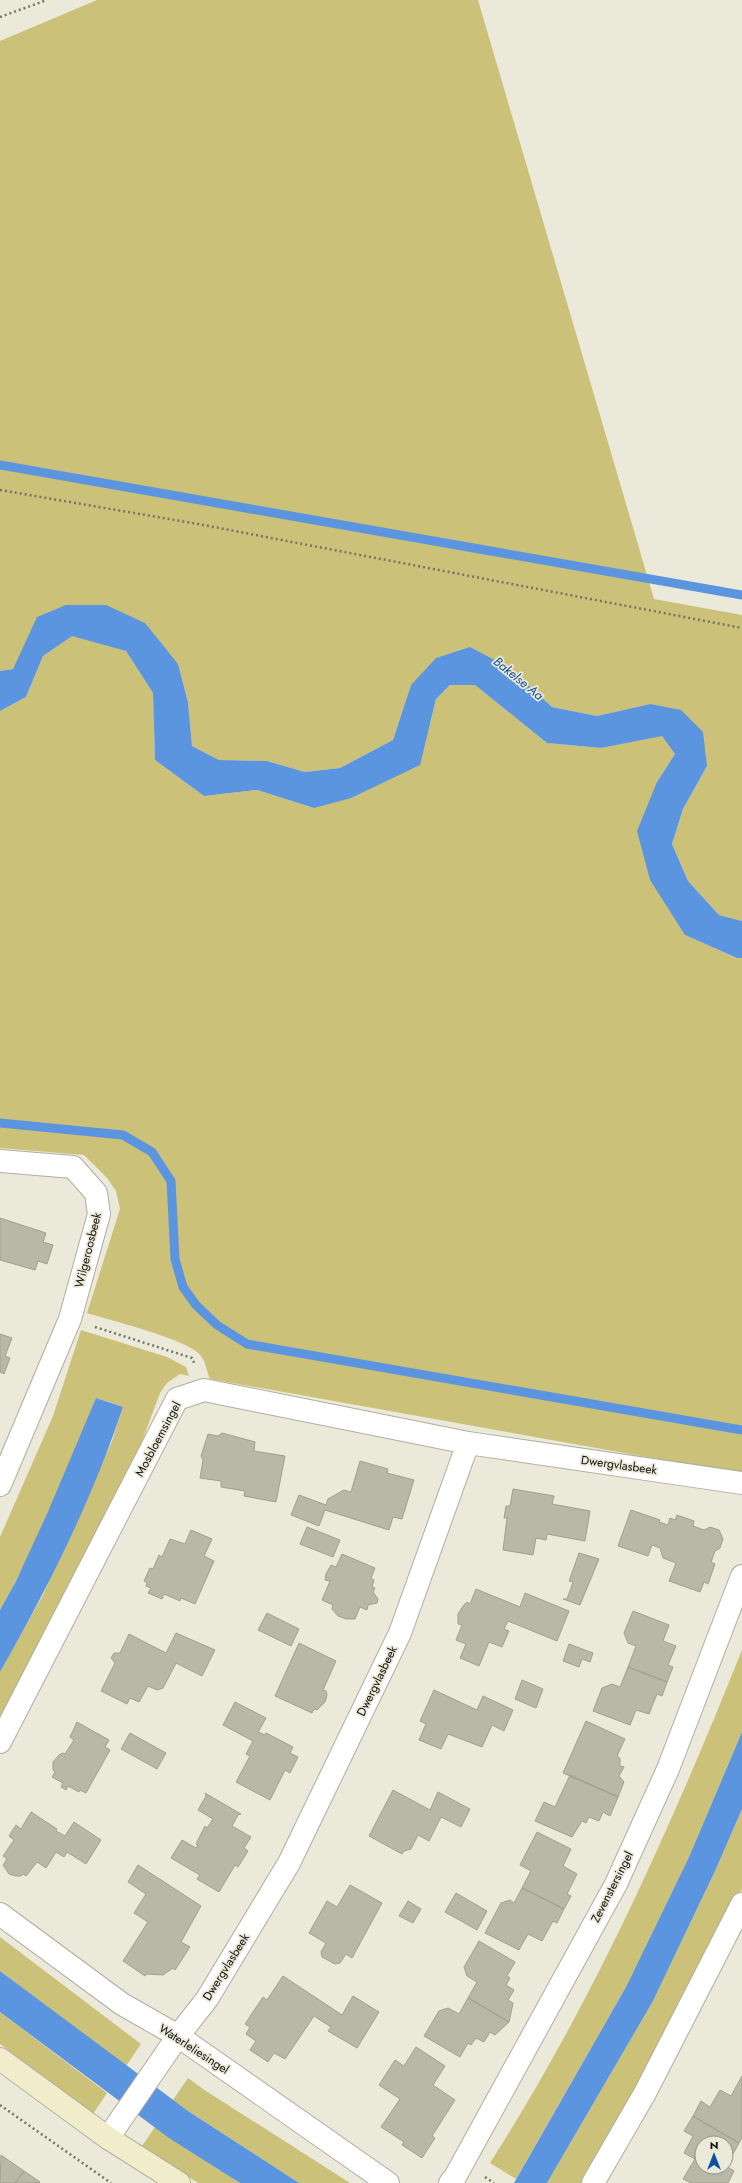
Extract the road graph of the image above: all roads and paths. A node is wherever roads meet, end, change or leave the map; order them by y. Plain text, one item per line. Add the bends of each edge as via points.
1 (47, 0) edge
2 (0, 17) edge
3 (0, 490) edge
4 (742, 628) edge
5 (0, 1161) edge
6 (70, 1319) junction
7 (204, 1390) junction
8 (468, 1443) junction
9 (742, 1483) edge
10 (0, 1485) edge
11 (742, 1576) edge
12 (0, 1742) edge
13 (742, 1904) edge
14 (0, 1914) edge
15 (178, 2036) junction
16 (0, 2059) edge
17 (0, 2106) edge
18 (108, 2138) junction
19 (111, 2183) edge
20 (179, 2183) edge
21 (388, 2183) edge
22 (450, 2183) edge
23 (593, 2183) edge

1 - 2 path
3 - 4 path via 214,527
5 - 6 street, Wilgeroosbeek via 73,1167 96,1193 99,1214
6 - 7 path via 192,1358
6 - 10 street
7 - 8 street, Mosbloemsingel
7 - 12 street, Mosbloemsingel via 177,1399
8 - 9 street, Dwergvlasbeek
8 - 15 street, Dwergvlasbeek via 400,1633 289,1863 207,1999
11 - 22 street, Zevenstersingel via 668,1769 616,1884
13 - 23 street via 645,2093
14 - 15 street, Waterleliesingel via 122,2004
15 - 18 street, Dwergvlasbeek
15 - 21 street, Waterleliesingel
16 - 18 street
17 - 19 path
18 - 20 street

